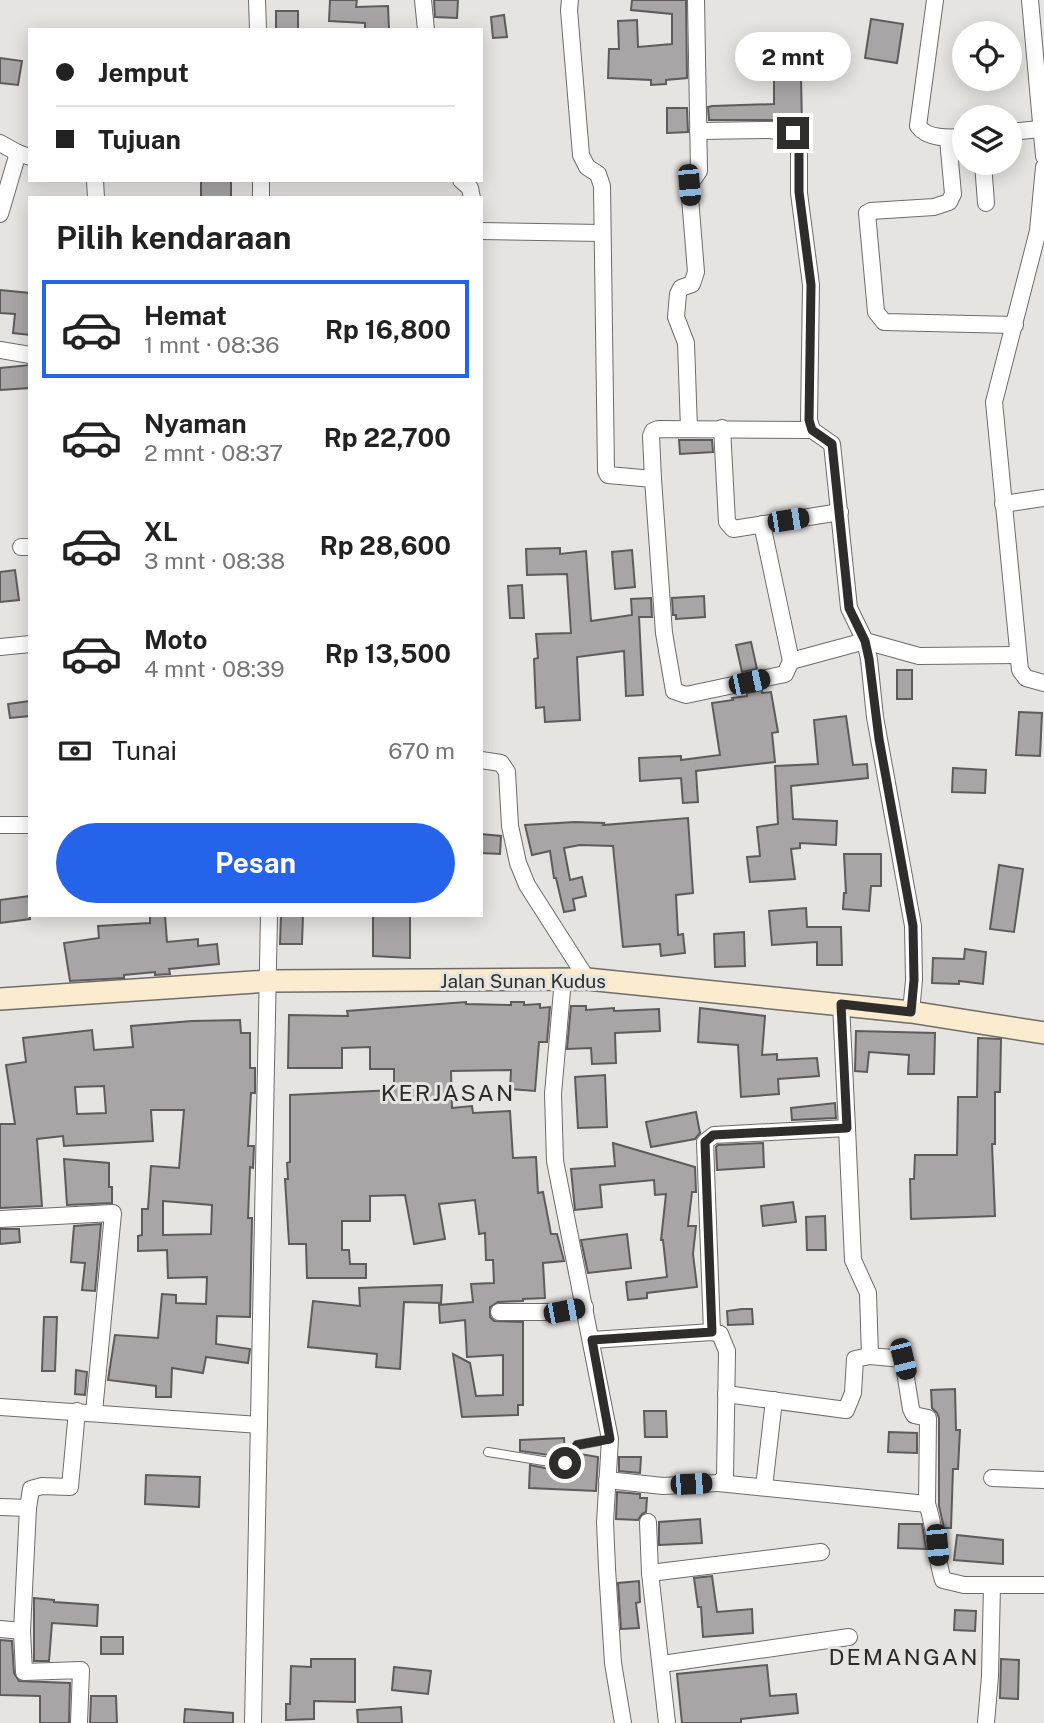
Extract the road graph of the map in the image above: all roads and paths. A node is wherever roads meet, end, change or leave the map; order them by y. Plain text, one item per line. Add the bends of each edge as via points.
1 (257, 0) edge
2 (423, 0) edge
3 (570, 0) edge
4 (696, 0) edge
5 (935, 0) edge
6 (1030, 0) edge
7 (258, 28) edge
8 (426, 28) edge
9 (1041, 129) junction
10 (698, 131) junction
11 (1022, 131) edge
12 (952, 137) edge
13 (0, 143) edge
14 (24, 155) edge
15 (1044, 156) edge
16 (1044, 167) edge
17 (954, 175) edge
18 (984, 175) edge
19 (986, 203) dead end
20 (0, 214) edge
21 (483, 232) edge
22 (602, 233) junction
23 (1015, 325) junction
24 (0, 350) edge
25 (28, 355) edge
26 (722, 428) junction
27 (689, 429) junction
28 (812, 430) junction
29 (653, 479) junction
30 (1044, 498) edge
31 (1003, 504) junction
32 (840, 512) junction
33 (762, 524) junction
34 (865, 641) junction
35 (28, 645) edge
36 (0, 647) edge
37 (1018, 655) junction
38 (791, 661) junction
39 (1044, 683) edge
40 (483, 760) edge
41 (0, 825) edge
42 (28, 825) edge
43 (269, 917) edge
44 (563, 979) junction
45 (587, 979) junction
46 (269, 981) junction
47 (0, 999) edge
48 (841, 1004) junction
49 (911, 1012) junction
50 (1044, 1033) edge
51 (847, 1128) junction
52 (0, 1219) edge
53 (586, 1307) junction
54 (499, 1312) dead end
55 (712, 1332) junction
56 (592, 1340) junction
57 (870, 1356) junction
58 (726, 1394) junction
59 (774, 1400) junction
60 (0, 1407) edge
61 (76, 1412) junction
62 (94, 1412) junction
63 (259, 1425) junction
64 (610, 1439) junction
65 (488, 1452) dead end
66 (992, 1478) dead end
67 (607, 1480) junction
68 (1044, 1480) edge
69 (718, 1483) junction
70 (764, 1487) junction
71 (927, 1504) junction
72 (0, 1507) edge
73 (29, 1508) junction
74 (648, 1522) dead end
75 (821, 1552) dead end
76 (650, 1573) junction
77 (1044, 1584) edge
78 (992, 1585) junction
79 (0, 1629) edge
80 (22, 1631) junction
81 (849, 1637) dead end
82 (662, 1664) junction
83 (79, 1723) edge
84 (253, 1723) edge
85 (623, 1723) edge
86 (667, 1723) edge
87 (986, 1723) edge

1 - 7 street
2 - 8 street
3 - 22 street via 581,155 602,186
4 - 10 street
5 - 12 street via 918,126 924,133
6 - 9 street
9 - 11 street
9 - 15 street
10 - 27 street via 699,171 689,185 696,272 692,284 678,294 676,317 686,343
10 - 28 street via 771,130 793,133 797,140 811,285
13 - 14 street
14 - 20 street
16 - 23 street via 1038,232
17 - 23 street via 949,202 867,213 876,312 884,322
18 - 19 street
21 - 22 street
22 - 29 street via 606,471 617,477
23 - 31 street via 994,402
24 - 25 street
26 - 27 street
26 - 28 street
26 - 33 street via 727,522 733,529
27 - 29 street via 653,431
28 - 32 street via 832,444
29 - 38 street via 664,633 674,691 686,695 785,674
30 - 31 street
31 - 37 street
32 - 33 street
32 - 34 street via 849,608
33 - 38 street
34 - 37 street via 919,656
34 - 38 street
34 - 49 street via 913,926
35 - 36 street
37 - 39 street via 1026,678
40 - 45 street via 501,763 507,772 510,826 518,863 527,885
41 - 42 street
43 - 46 street
44 - 45 main road, Jalan Sunan Kudus
44 - 46 main road, Jalan Sunan Kudus
44 - 53 street via 553,1094 555,1161
45 - 48 main road, Jalan Sunan Kudus
46 - 47 main road, Jalan Sunan Kudus
46 - 63 street
48 - 49 main road, Jalan Sunan Kudus
48 - 51 street
49 - 50 main road, Jalan Sunan Kudus
51 - 55 street via 713,1135 705,1142
51 - 57 street via 853,1260 868,1293
52 - 62 street via 113,1213
53 - 54 street
53 - 56 street
55 - 56 street
55 - 58 street via 720,1334 727,1351
56 - 64 street
57 - 59 street via 855,1359 853,1393 846,1410
57 - 71 street via 903,1359 911,1409 928,1418
58 - 59 street
58 - 69 street via 725,1478
59 - 70 street
60 - 61 street
61 - 62 street
61 - 73 street via 70,1487 32,1489
62 - 63 street
63 - 84 street
64 - 65 lane via 577,1445 565,1463
64 - 67 street
66 - 68 street
67 - 69 street via 663,1486
67 - 85 street via 613,1663
69 - 70 street
70 - 71 street
71 - 78 street via 943,1580
72 - 73 street
73 - 80 street
74 - 76 street
75 - 76 street
76 - 82 street
77 - 78 street
78 - 87 street
79 - 80 street
80 - 83 street via 24,1672 82,1670
81 - 82 street
82 - 86 street

